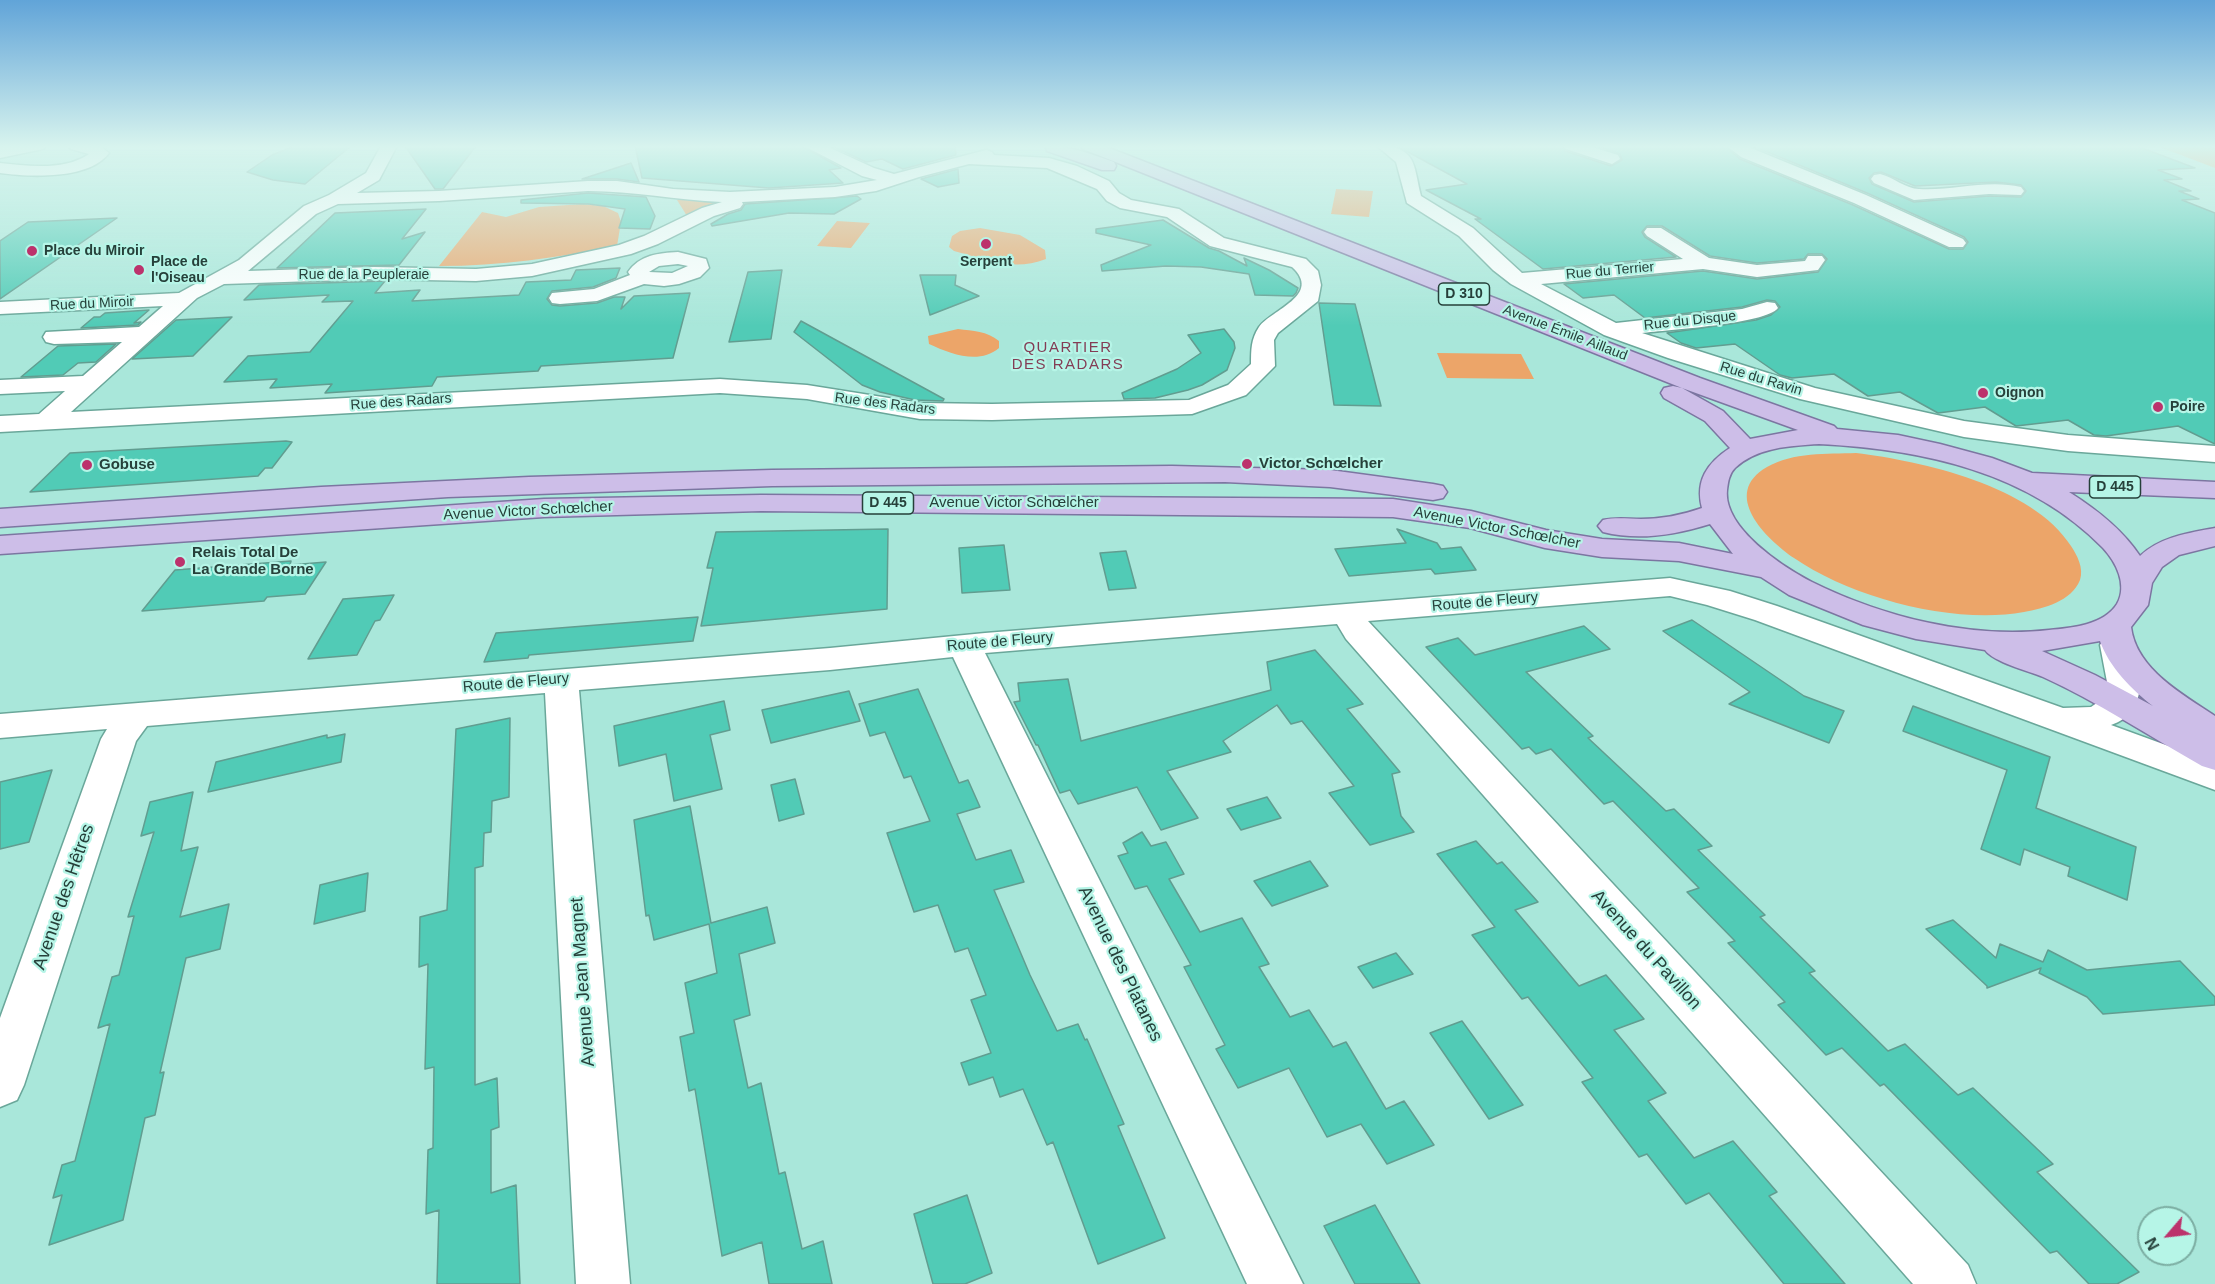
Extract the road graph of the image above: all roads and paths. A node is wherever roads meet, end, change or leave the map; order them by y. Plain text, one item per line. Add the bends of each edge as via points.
1 (319, 206) edge
2 (675, 206) edge
3 (725, 206) edge
4 (1136, 206) edge
5 (1206, 206) edge
6 (1241, 206) edge
7 (1424, 206) edge
8 (1875, 206) edge
9 (671, 229) junction
10 (1654, 232) dead end
11 (1956, 243) dead end
12 (624, 250) junction
13 (1815, 260) dead end
14 (1702, 263) junction
15 (427, 275) junction
16 (223, 278) junction
17 (1518, 280) junction
18 (560, 298) dead end
19 (184, 299) junction
20 (0, 308) edge
21 (1767, 308) dead end
22 (1612, 330) junction
23 (146, 334) junction
24 (54, 337) dead end
25 (91, 383) junction
26 (0, 387) edge
27 (42, 422) junction
28 (3, 424) edge
29 (1841, 436) junction
30 (1744, 450) junction
31 (2215, 454) edge
32 (2015, 476) junction
33 (2215, 490) edge
34 (1717, 512) junction
35 (0, 519) edge
36 (2215, 537) edge
37 (0, 545) edge
38 (1770, 570) junction
39 (2137, 582) junction
40 (1347, 613) junction
41 (2116, 634) junction
42 (1965, 639) junction
43 (964, 645) junction
44 (2057, 671) junction
45 (561, 680) junction
46 (1985, 690) junction
47 (2119, 704) junction
48 (136, 714) junction
49 (2046, 716) junction
50 (0, 726) edge
51 (2215, 733) edge
52 (2215, 757) edge
53 (2215, 777) edge
54 (0, 1085) edge
55 (603, 1284) edge
56 (1275, 1284) edge
57 (1949, 1284) edge

1 - 16 street
2 - 9 street via 681,211 681,219
3 - 9 street, Rue de la Peupleraie
4 - 27 street, Rue des Radars via 1173,213 1217,242 1278,256 1299,263 1308,271 1311,285 1307,301 1269,328 1263,340 1263,366 1227,394 1192,407 920,411 807,392 720,386
5 - 30 main road, Avenue Émile Aillaud / D 310 via 1700,405 1729,427
6 - 29 main road, Avenue Émile Aillaud / D 310 via 1669,374
7 - 17 street, Rue du Ravin via 1467,232
8 - 11 street
9 - 12 street, Rue de la Peupleraie
9 - 15 street via 440,265
10 - 14 street
12 - 15 street, Rue de la Peupleraie via 514,272
12 - 18 street via 646,269 597,295
13 - 14 street via 1811,267 1757,271
14 - 17 street, Rue du Terrier
15 - 16 street, Rue de la Peupleraie
16 - 19 street, Rue de la Peupleraie
17 - 22 street, Rue du Ravin
19 - 20 street, Rue du Miroir
19 - 23 street, Rue de la Peupleraie
21 - 22 street, Rue du Disque via 1744,315
22 - 31 street, Rue du Ravin via 1809,394 1964,429 2068,443
23 - 24 street
23 - 25 street, Rue de la Peupleraie
25 - 26 street
25 - 27 street, Rue de la Peupleraie
27 - 28 street, Rue des Radars
29 - 30 main road via 1786,438
29 - 32 main road via 1929,449
30 - 34 main road via 1726,462 1714,477 1711,495
32 - 33 main road, D 445 via 2080,486
32 - 39 main road via 2085,515 2129,560
34 - 35 main road, Avenue Victor Schœlcher / D 445 via 1664,527 1623,528 1559,519 1404,486 1321,478 900,476 659,480 377,492
34 - 38 main road via 1735,539
36 - 39 main road via 2160,552 2145,565
37 - 38 main road, Avenue Victor Schœlcher / D 445 via 544,508 761,502 1334,506 1424,512 1545,539 1602,548 1678,552
38 - 42 main road via 1854,610 1908,628
39 - 41 main road via 2132,605
40 - 43 street, Route de Fleury
40 - 46 street, Route de Fleury via 1670,587 1722,598
40 - 57 street, Avenue du Pavillon via 1358,632
41 - 42 main road via 2053,642
41 - 47 street via 2124,688
41 - 51 main road via 2130,664
42 - 44 main road via 2024,656
43 - 45 street, Route de Fleury
43 - 56 street, Avenue des Platanes
44 - 46 street via 2070,690 2066,699 2040,703
44 - 47 main road
45 - 48 street, Route de Fleury
45 - 55 street, Avenue Jean Magnet
46 - 49 street
47 - 49 street via 2114,711 2097,718 2077,721
47 - 52 main road
48 - 50 street, Route de Fleury
48 - 54 street, Avenue des Hêtres via 119,739
49 - 53 street

